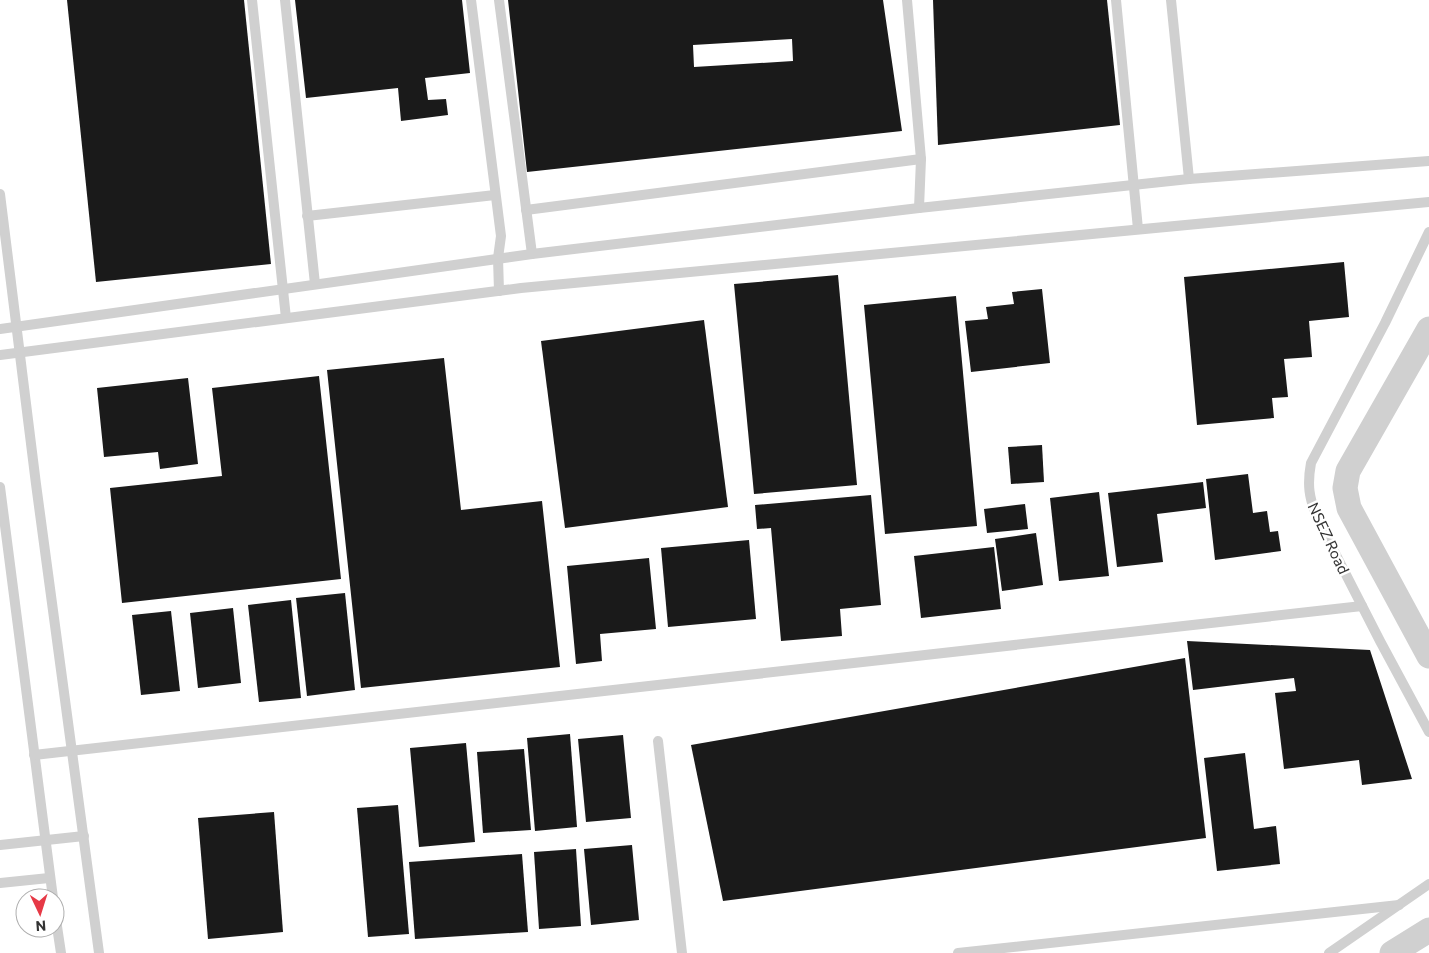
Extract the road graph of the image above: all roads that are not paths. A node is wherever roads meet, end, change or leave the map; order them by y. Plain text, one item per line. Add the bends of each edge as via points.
1 (252, 0) edge
2 (285, 0) edge
3 (471, 0) edge
4 (498, 0) edge
5 (907, 0) edge
6 (1116, 0) edge
7 (1171, 0) edge
8 (922, 159) junction
9 (1429, 161) edge
10 (1189, 179) junction
11 (1134, 185) junction
12 (0, 194) edge
13 (495, 195) junction
14 (1429, 202) edge
15 (920, 208) junction
16 (526, 210) junction
17 (307, 216) junction
18 (1138, 228) junction
19 (1429, 232) edge
20 (532, 254) junction
21 (498, 258) junction
22 (315, 284) junction
23 (282, 289) junction
24 (499, 291) junction
25 (286, 318) junction
26 (18, 326) junction
27 (0, 329) edge
28 (1429, 329) edge
29 (20, 352) junction
30 (0, 355) edge
31 (0, 487) edge
32 (1362, 606) junction
33 (1429, 656) edge
34 (1429, 732) edge
35 (658, 741) dead end
36 (73, 750) junction
37 (34, 755) junction
38 (84, 836) junction
39 (45, 841) junction
40 (0, 845) edge
41 (49, 878) junction
42 (0, 883) edge
43 (1429, 884) edge
44 (51, 888) edge
45 (1399, 905) junction
46 (1429, 930) edge
47 (59, 938) edge
48 (61, 953) edge
49 (99, 953) edge
50 (682, 953) edge
51 (958, 953) edge
52 (1330, 953) edge
53 (1392, 953) edge

1 - 23 lane
2 - 17 lane
3 - 13 lane
4 - 16 lane
5 - 8 lane
6 - 11 lane
7 - 10 lane
8 - 15 lane
8 - 16 lane
9 - 10 lane
10 - 11 lane
11 - 15 lane
11 - 18 lane
12 - 26 lane
13 - 17 lane
13 - 21 lane via 501,236
14 - 18 lane
15 - 20 lane
16 - 20 lane
17 - 22 lane
18 - 24 lane
19 - 32 lane, NSEZ Road via 1311,463 1308,481 1317,518
20 - 21 lane
21 - 22 lane
21 - 24 lane
22 - 23 lane
23 - 25 lane
23 - 26 lane
24 - 25 lane
25 - 29 lane
26 - 27 lane
26 - 29 lane
28 - 33 street via 1348,470 1345,488 1349,508
29 - 30 lane
29 - 36 lane
31 - 37 lane
32 - 34 lane, NSEZ Road
32 - 36 lane
35 - 50 lane
36 - 37 lane
36 - 38 lane
37 - 39 lane
38 - 39 lane
38 - 49 lane
39 - 40 lane
39 - 41 lane
41 - 42 lane
41 - 44 lane
43 - 45 lane
45 - 51 lane
45 - 52 lane
46 - 53 street
47 - 48 lane

